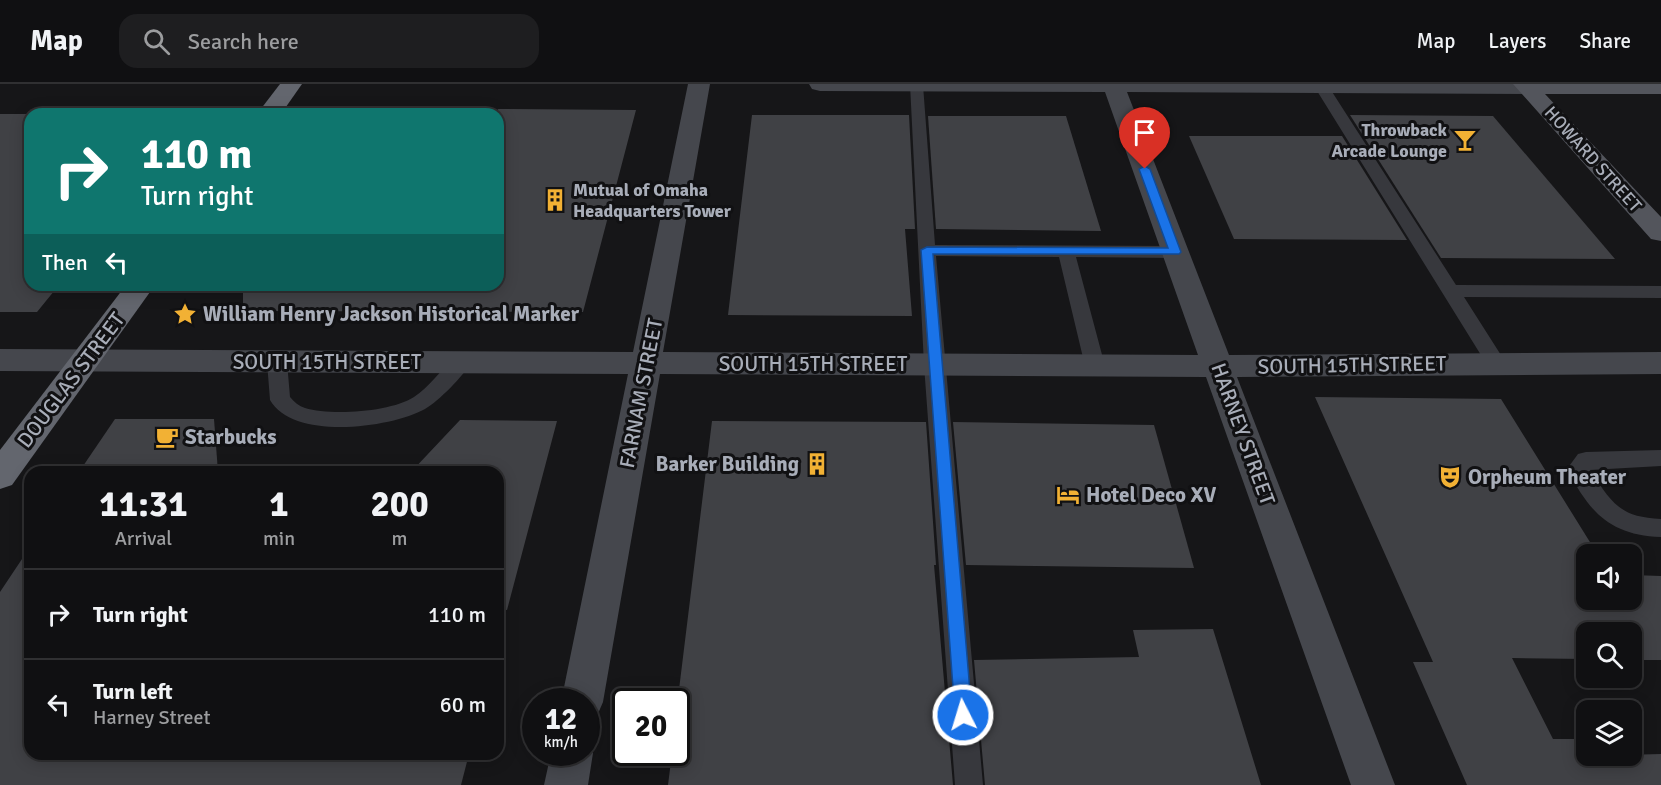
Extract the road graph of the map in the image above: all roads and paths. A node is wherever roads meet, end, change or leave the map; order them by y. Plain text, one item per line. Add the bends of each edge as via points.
1 (291, 84) edge
2 (699, 84) edge
3 (820, 84) edge
4 (916, 85) edge
5 (1113, 85) edge
6 (1526, 85) edge
7 (1321, 86) junction
8 (1661, 87) edge
9 (273, 108) edge
10 (1661, 233) edge
11 (927, 250) junction
12 (1066, 251) junction
13 (1175, 252) junction
14 (137, 291) edge
15 (1450, 291) junction
16 (1661, 292) edge
17 (0, 360) edge
18 (85, 361) junction
19 (277, 362) junction
20 (461, 363) junction
21 (646, 363) junction
22 (1496, 363) junction
23 (1661, 363) edge
24 (934, 365) junction
25 (1095, 366) junction
26 (1218, 366) junction
27 (1661, 458) edge
28 (0, 475) edge
29 (1661, 528) edge
30 (585, 688) edge
31 (570, 766) edge
32 (566, 785) edge
33 (969, 785) edge
34 (1373, 785) edge

1 - 9 highway
2 - 21 main road, FARNAM STREET
3 - 4 main road
4 - 5 main road
4 - 11 lane
5 - 7 main road
5 - 13 main road, HARNEY STREET
6 - 7 main road
6 - 8 main road
6 - 10 main road, HOWARD STREET
7 - 15 lane
11 - 12 lane
11 - 24 lane
12 - 13 lane
12 - 25 lane
13 - 26 main road, HARNEY STREET
14 - 18 highway, DOUGLAS STREET
15 - 16 lane
15 - 22 lane
17 - 18 main road, SOUTH 15TH STREET
18 - 19 main road, SOUTH 15TH STREET
18 - 28 highway, DOUGLAS STREET
19 - 20 main road, SOUTH 15TH STREET
19 - 20 lane via 280,400 295,413 319,418 396,414 420,402
20 - 21 main road, SOUTH 15TH STREET
21 - 24 main road, SOUTH 15TH STREET
21 - 30 main road, FARNAM STREET
22 - 23 main road, SOUTH 15TH STREET
22 - 26 main road, SOUTH 15TH STREET
24 - 25 main road, SOUTH 15TH STREET
24 - 33 lane
25 - 26 main road, SOUTH 15TH STREET
26 - 34 main road, HARNEY STREET
27 - 29 lane via 1586,460 1578,469 1609,514 1632,525
31 - 32 main road

